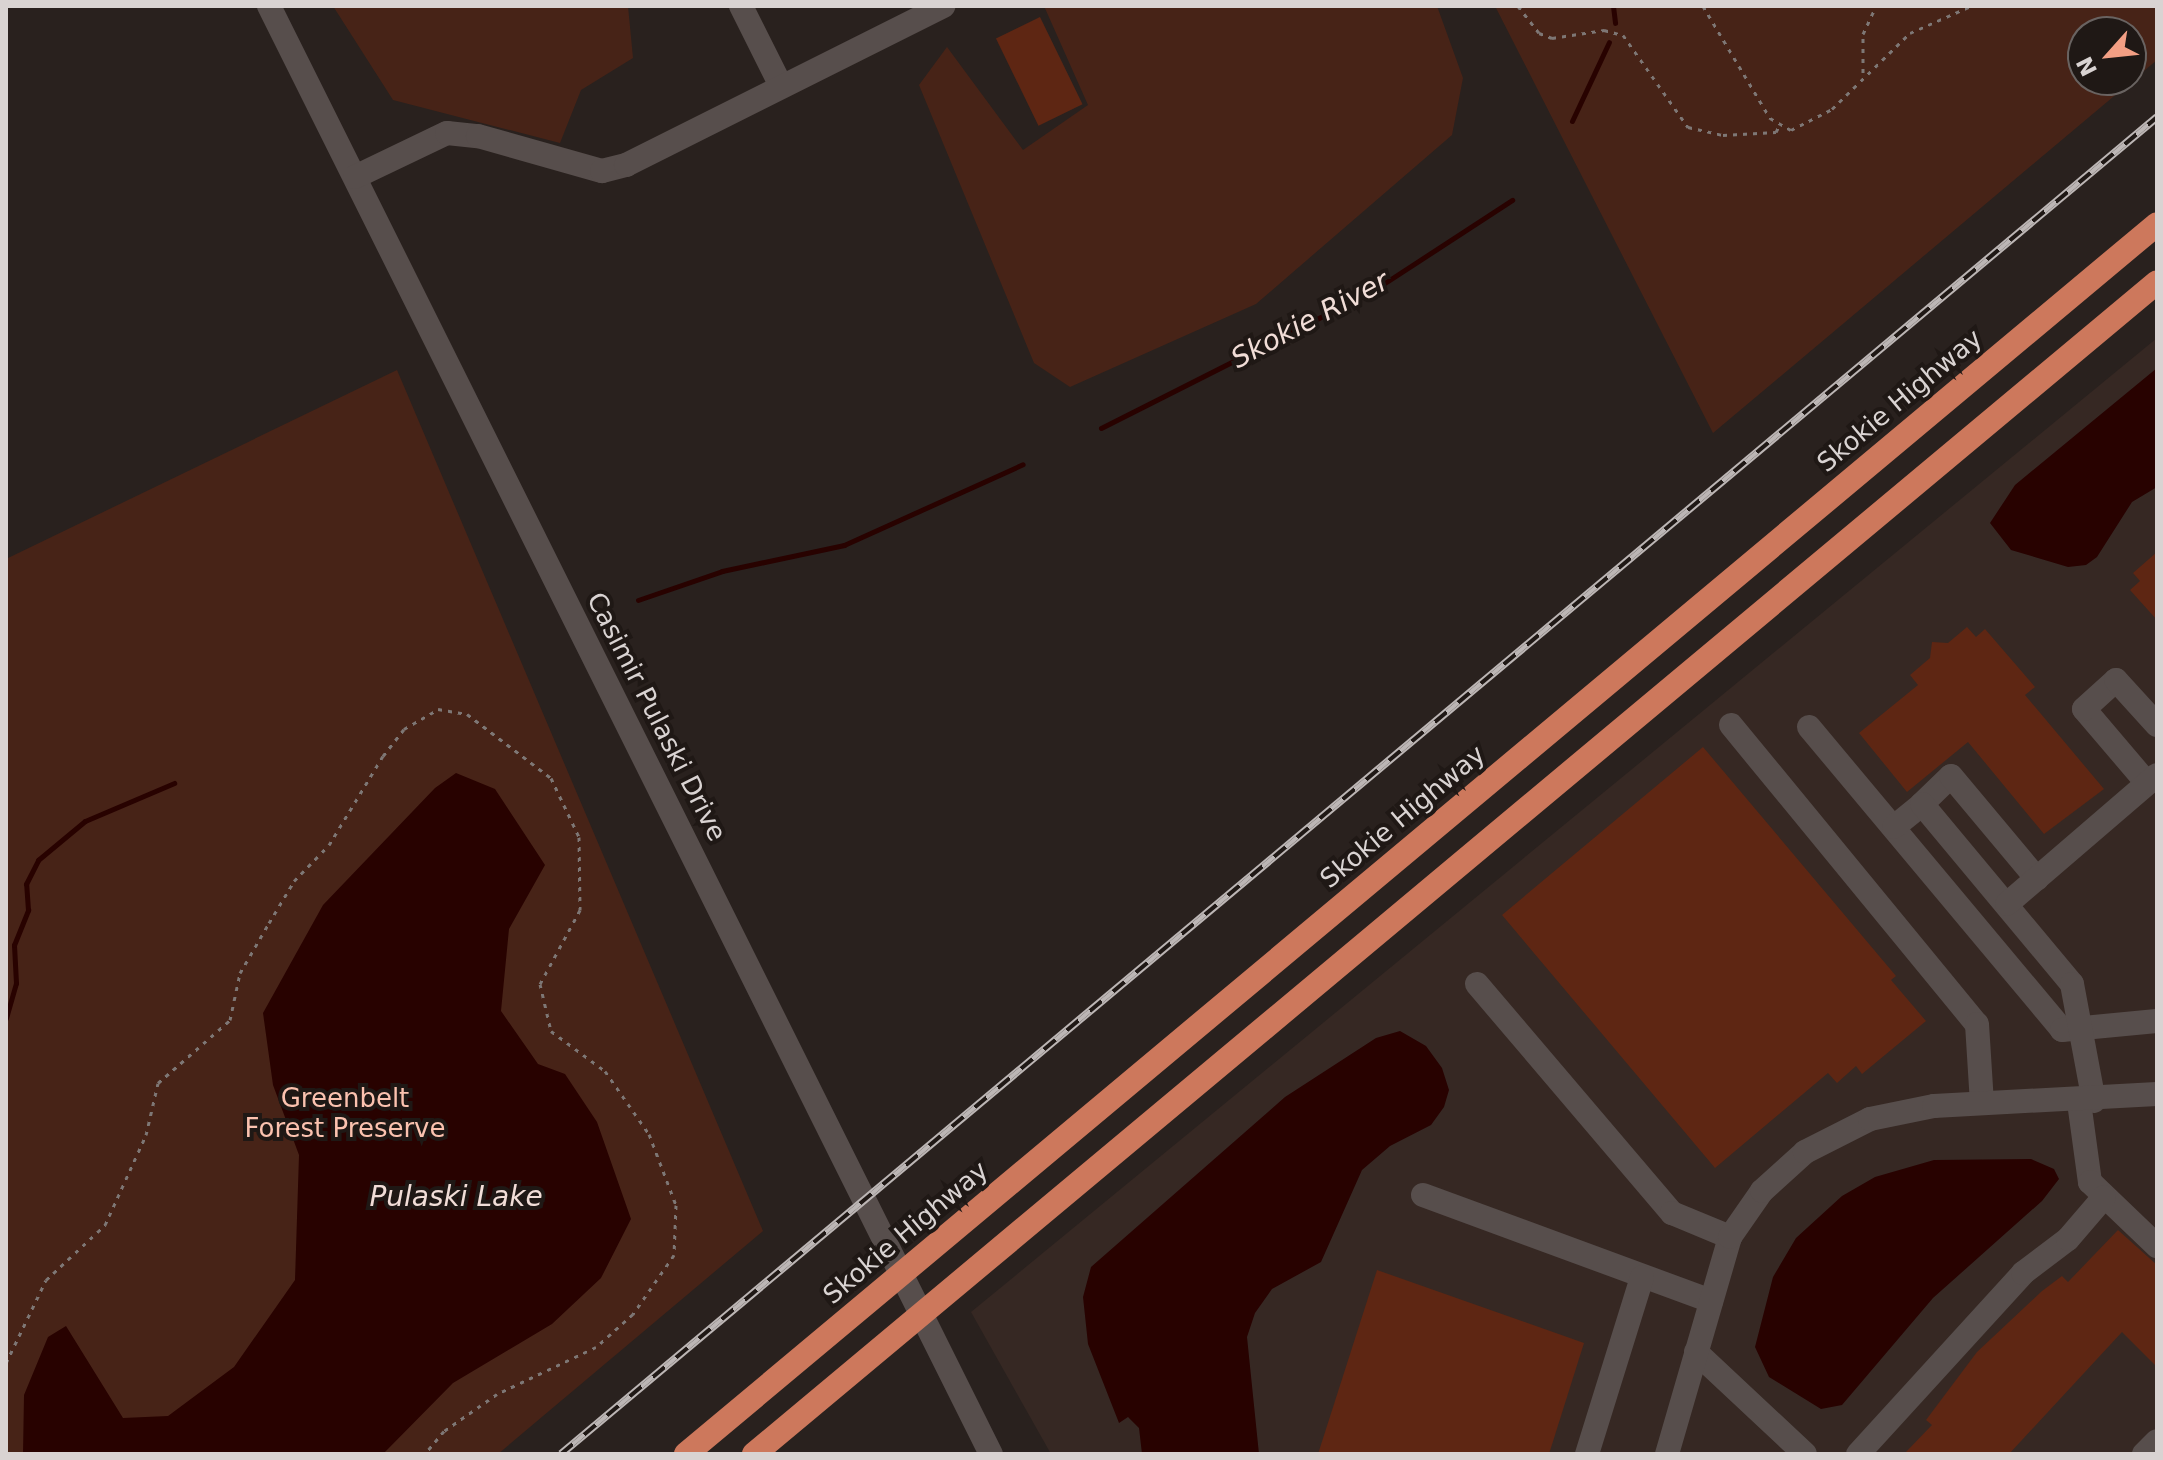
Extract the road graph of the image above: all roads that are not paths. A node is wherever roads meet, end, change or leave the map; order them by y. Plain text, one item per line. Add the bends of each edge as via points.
1 (269, 6) edge
2 (741, 6) edge
3 (943, 6) edge
4 (781, 86) junction
5 (355, 177) junction
6 (2157, 224) edge
7 (2157, 282) edge
8 (1731, 725) dead end
9 (2157, 725) edge
10 (1809, 727) dead end
11 (2152, 779) edge
12 (1922, 804) junction
13 (1894, 827) junction
14 (2037, 879) junction
15 (2007, 904) junction
16 (1477, 984) dead end
17 (2157, 1021) edge
18 (2086, 1031) junction
19 (2157, 1094) edge
20 (2086, 1101) junction
21 (1982, 1103) junction
22 (1423, 1195) dead end
23 (2104, 1197) junction
24 (1730, 1237) junction
25 (2157, 1246) edge
26 (1642, 1277) junction
27 (1711, 1301) junction
28 (1696, 1352) junction
29 (2157, 1441) edge
30 (686, 1454) edge
31 (754, 1454) edge
32 (991, 1454) edge
33 (1587, 1454) edge
34 (1667, 1454) edge
35 (1805, 1454) edge
36 (1858, 1454) edge
37 (2144, 1454) edge

1 - 5 street, Casimir Pulaski Drive
2 - 4 street
3 - 4 street
4 - 5 street via 626,165 602,171 478,136 447,133
5 - 32 street, Casimir Pulaski Drive
6 - 30 highway, Skokie Highway
7 - 31 highway
8 - 21 street via 1977,1024
9 - 11 street via 2116,680 2084,709
10 - 13 street
11 - 14 street
12 - 13 street
12 - 14 street via 1951,776
12 - 15 street
13 - 18 street via 2062,1030
14 - 15 street
15 - 18 street via 2072,984
16 - 24 street via 1672,1213
17 - 18 street
18 - 20 street
19 - 20 street
20 - 21 street
20 - 23 street via 2090,1182
21 - 24 street via 1870,1119 1837,1134 1780,1172
22 - 26 street
23 - 25 street
23 - 36 street via 2068,1239 2023,1273
24 - 27 street
26 - 27 street
26 - 33 street
27 - 28 street
28 - 34 street
28 - 35 street
29 - 37 street

